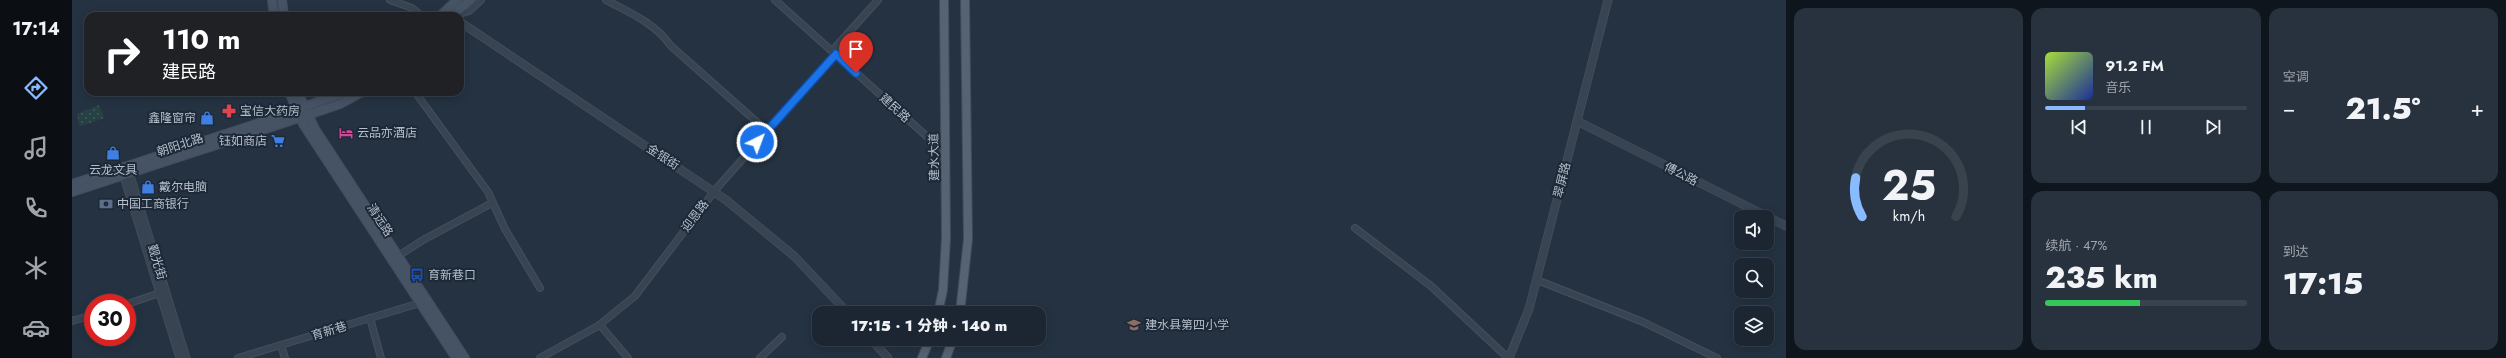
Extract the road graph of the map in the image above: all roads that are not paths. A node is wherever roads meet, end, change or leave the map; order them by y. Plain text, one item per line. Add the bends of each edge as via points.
1 (272, 0) edge
2 (282, 0) edge
3 (390, 0) edge
4 (457, 0) edge
5 (470, 0) edge
6 (482, 0) edge
7 (606, 0) edge
8 (775, 0) edge
9 (878, 0) edge
10 (944, 0) edge
11 (965, 0) edge
12 (1608, 0) edge
13 (274, 12) edge
14 (284, 12) edge
15 (417, 12) edge
16 (444, 12) edge
17 (457, 12) edge
18 (464, 13) edge
19 (464, 25) edge
20 (834, 53) junction
21 (291, 96) edge
22 (299, 96) edge
23 (337, 96) edge
24 (355, 96) edge
25 (418, 96) edge
26 (302, 113) junction
27 (1577, 121) junction
28 (768, 131) junction
29 (946, 150) junction
30 (125, 171) junction
31 (72, 184) edge
32 (714, 191) junction
33 (72, 192) edge
34 (492, 203) junction
35 (1786, 226) edge
36 (1355, 228) dead end
37 (398, 256) junction
38 (1536, 280) junction
39 (540, 288) dead end
40 (160, 293) junction
41 (136, 301) edge
42 (420, 303) junction
43 (841, 306) edge
44 (940, 306) edge
45 (961, 306) edge
46 (84, 317) edge
47 (370, 318) junction
48 (72, 321) edge
49 (600, 325) junction
50 (782, 337) dead end
51 (281, 345) junction
52 (877, 346) edge
53 (927, 346) edge
54 (950, 346) edge
55 (180, 358) edge
56 (186, 358) edge
57 (238, 358) edge
58 (285, 358) edge
59 (381, 358) edge
60 (456, 358) edge
61 (465, 358) edge
62 (540, 358) edge
63 (628, 358) edge
64 (760, 358) edge
65 (888, 358) edge
66 (922, 358) edge
67 (946, 358) edge
68 (1509, 358) edge
69 (1717, 358) edge

1 - 13 main road
2 - 14 main road
3 - 15 street
4 - 16 main road
5 - 17 main road
6 - 18 street
7 - 28 street via 653,26 671,46
8 - 20 street, 建民路
9 - 20 street, 迎恩路
10 - 29 main road, 建水大道
11 - 45 main road via 968,239
12 - 27 street, 翠屏路
19 - 32 street, 金银街
20 - 28 street, 迎恩路
20 - 29 street, 建民路 via 933,142
21 - 26 main road, 清远路
22 - 26 main road, 清远路
23 - 26 main road, 朝阳北路
24 - 26 main road, 朝阳北路 via 340,104
25 - 34 street via 488,192
26 - 30 main road, 朝阳北路
26 - 37 main road, 清远路
26 - 42 main road, 清远路
27 - 35 street, 傅公路
27 - 38 street, 翠屏路
28 - 32 street, 迎恩路
29 - 44 main road, 建水大道 via 946,238
30 - 31 main road, 朝阳北路
30 - 33 main road, 朝阳北路
30 - 40 street, 觐光街
30 - 56 street, 觐光街
32 - 43 street, 金银街 via 782,245
32 - 49 street, 迎恩路 via 635,296
34 - 37 street
34 - 39 street
36 - 68 street via 1431,286
37 - 61 main road, 清远路
38 - 68 street, 翠屏路 via 1525,323
38 - 69 street via 1643,322
40 - 41 street
40 - 55 street, 觐光街
42 - 47 street, 育新巷
42 - 60 main road, 清远路
46 - 48 street
47 - 51 street, 育新巷
47 - 59 street
49 - 62 street, 迎恩路
49 - 63 street
50 - 64 street
51 - 57 street, 育新巷
51 - 58 street
52 - 65 street
53 - 66 main road
54 - 67 main road

